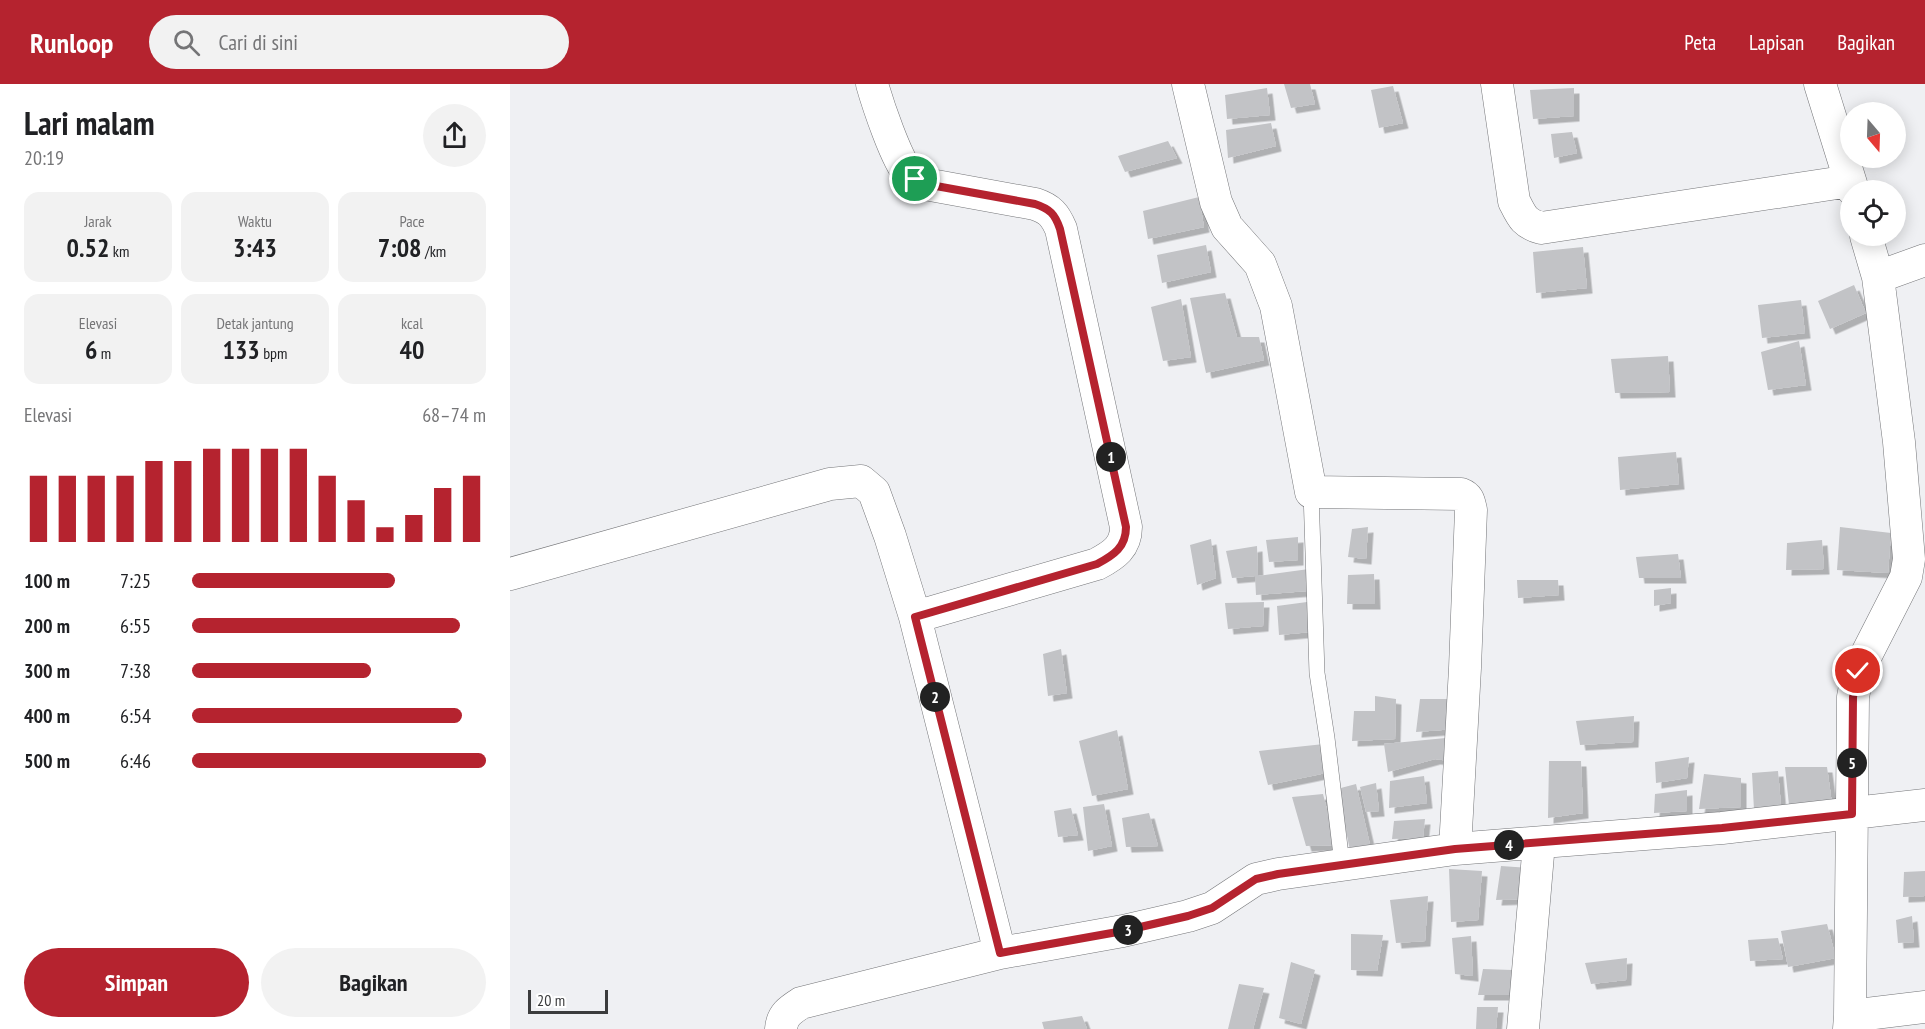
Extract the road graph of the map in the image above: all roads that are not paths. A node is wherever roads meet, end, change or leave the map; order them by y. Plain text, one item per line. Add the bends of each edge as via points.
1 (872, 84) edge
2 (1188, 84) edge
3 (1497, 84) edge
4 (1820, 84) edge
5 (1849, 180) edge
6 (1840, 187) edge
7 (1869, 246) edge
8 (1925, 260) edge
9 (1878, 277) junction
10 (1311, 492) junction
11 (510, 574) edge
12 (915, 617) junction
13 (1925, 805) edge
14 (1852, 814) junction
15 (1539, 843) junction
16 (1455, 849) junction
17 (1342, 864) junction
18 (1000, 953) junction
19 (1925, 1007) edge
20 (1850, 1023) edge
21 (781, 1029) edge
22 (1524, 1029) edge

1 - 12 street via 896,150 915,179 1035,204 1048,208 1055,216 1126,527 1126,539 1113,556 1097,564
2 - 10 street via 1222,218 1260,264 1276,306
3 - 6 street via 1514,201 1529,224 1541,228
4 - 5 street
7 - 9 street
8 - 9 street
9 - 14 street via 1909,559 1906,577 1858,671 1853,697
10 - 16 street via 1461,494 1469,500 1466,656
10 - 17 lane via 1317,673
11 - 12 street via 830,484 861,481 874,492
12 - 18 street
13 - 14 street
14 - 15 street
14 - 20 street
15 - 16 street
15 - 22 street
16 - 17 street
17 - 18 street via 1256,879 1212,908 1188,916
18 - 21 street via 801,1003 788,1011
19 - 20 street

